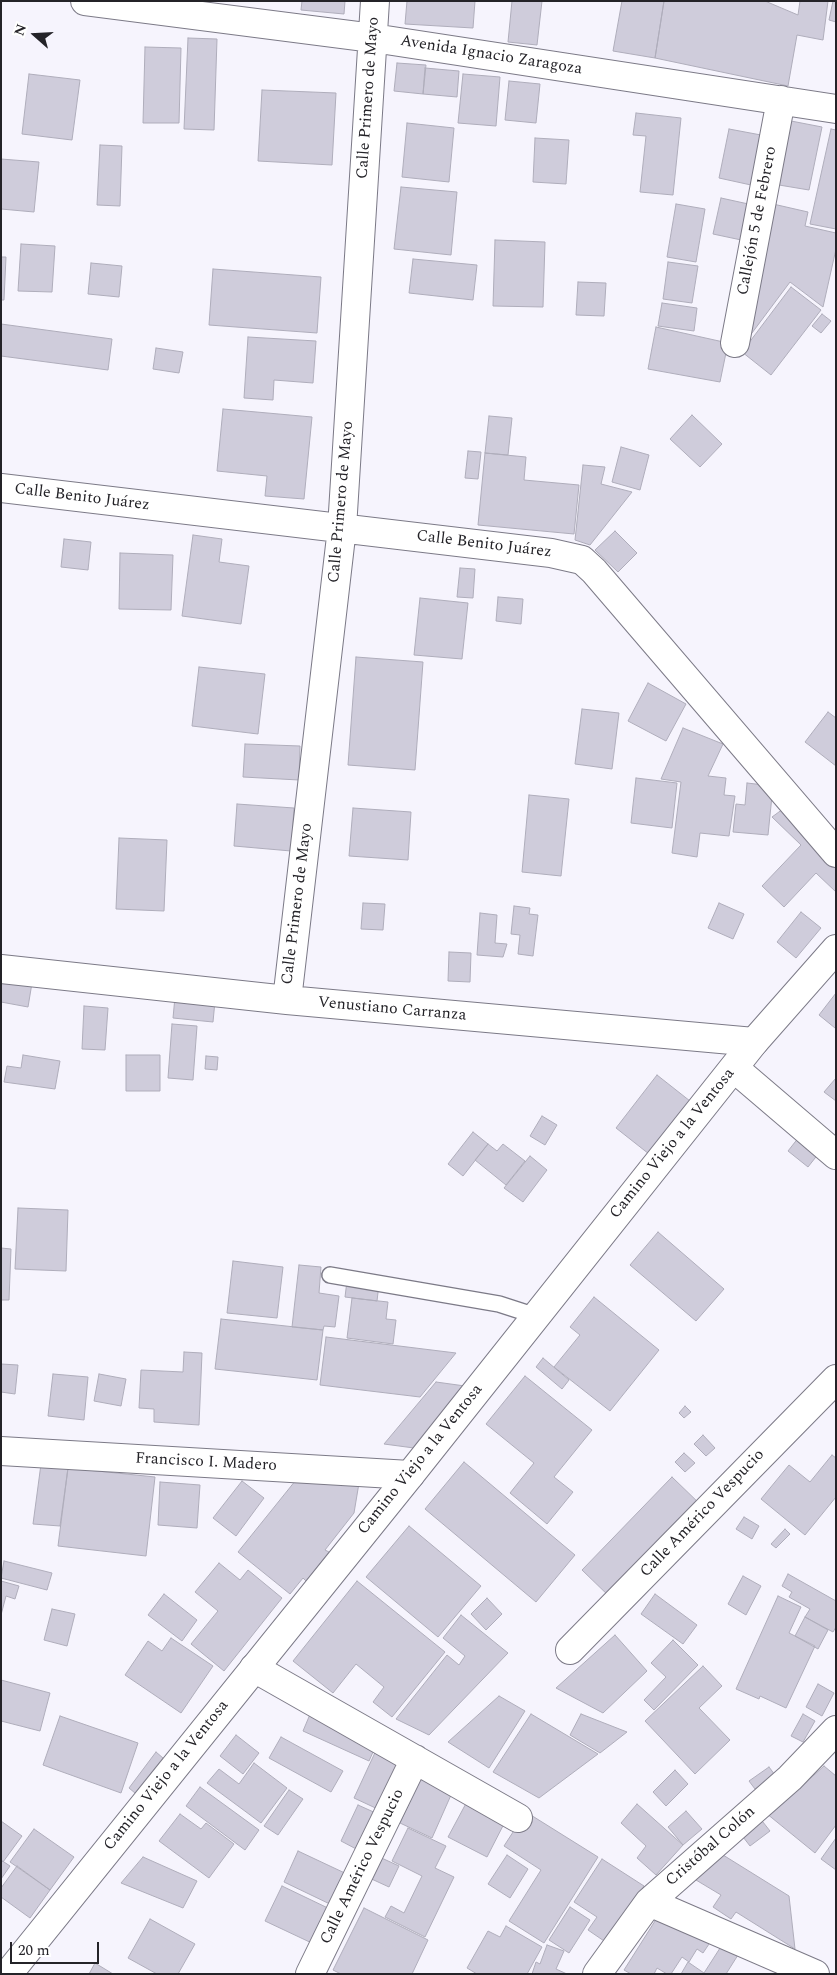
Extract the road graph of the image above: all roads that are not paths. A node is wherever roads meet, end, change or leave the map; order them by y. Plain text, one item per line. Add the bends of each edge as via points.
1 (85, 1) edge
2 (376, 1) edge
3 (373, 38) junction
4 (781, 100) junction
5 (836, 109) edge
6 (734, 343) dead end
7 (1, 488) edge
8 (342, 528) junction
9 (836, 852) edge
10 (836, 949) edge
11 (1, 969) edge
12 (287, 1000) junction
13 (754, 1042) junction
14 (734, 1068) junction
15 (836, 1156) edge
16 (330, 1275) dead end
17 (536, 1316) junction
18 (836, 1379) edge
19 (1, 1451) edge
20 (410, 1475) junction
21 (570, 1650) dead end
22 (254, 1668) junction
23 (836, 1730) edge
24 (414, 1759) junction
25 (518, 1818) dead end
26 (649, 1902) junction
27 (8, 1974) edge
28 (310, 1974) edge
29 (597, 1974) edge
30 (814, 1974) edge

1 - 3 street, Avenida Ignacio Zaragoza
2 - 3 street, Calle Primero de Mayo
3 - 4 street, Avenida Ignacio Zaragoza
3 - 8 street, Calle Primero de Mayo
4 - 5 street, Avenida Ignacio Zaragoza
4 - 6 street, Callejón 5 de Febrero
7 - 8 street, Calle Benito Juárez
8 - 9 street, Calle Benito Juárez via 551,553 582,560
8 - 12 street, Calle Primero de Mayo
10 - 13 street, Camino Viejo a la Ventosa
11 - 12 street, Venustiano Carranza
12 - 13 street, Venustiano Carranza
13 - 14 street, Camino Viejo a la Ventosa
14 - 15 street
14 - 17 street, Camino Viejo a la Ventosa
16 - 17 lane via 499,1304
17 - 20 street, Camino Viejo a la Ventosa
18 - 21 street, Calle Américo Vespucio
19 - 20 street, Francisco I. Madero
20 - 22 street, Camino Viejo a la Ventosa
22 - 24 street
22 - 27 street, Camino Viejo a la Ventosa
23 - 26 street, Cristóbal Colón via 790,1778
24 - 25 street
24 - 28 street, Calle Américo Vespucio
26 - 29 street, Cristóbal Colón
26 - 30 street

